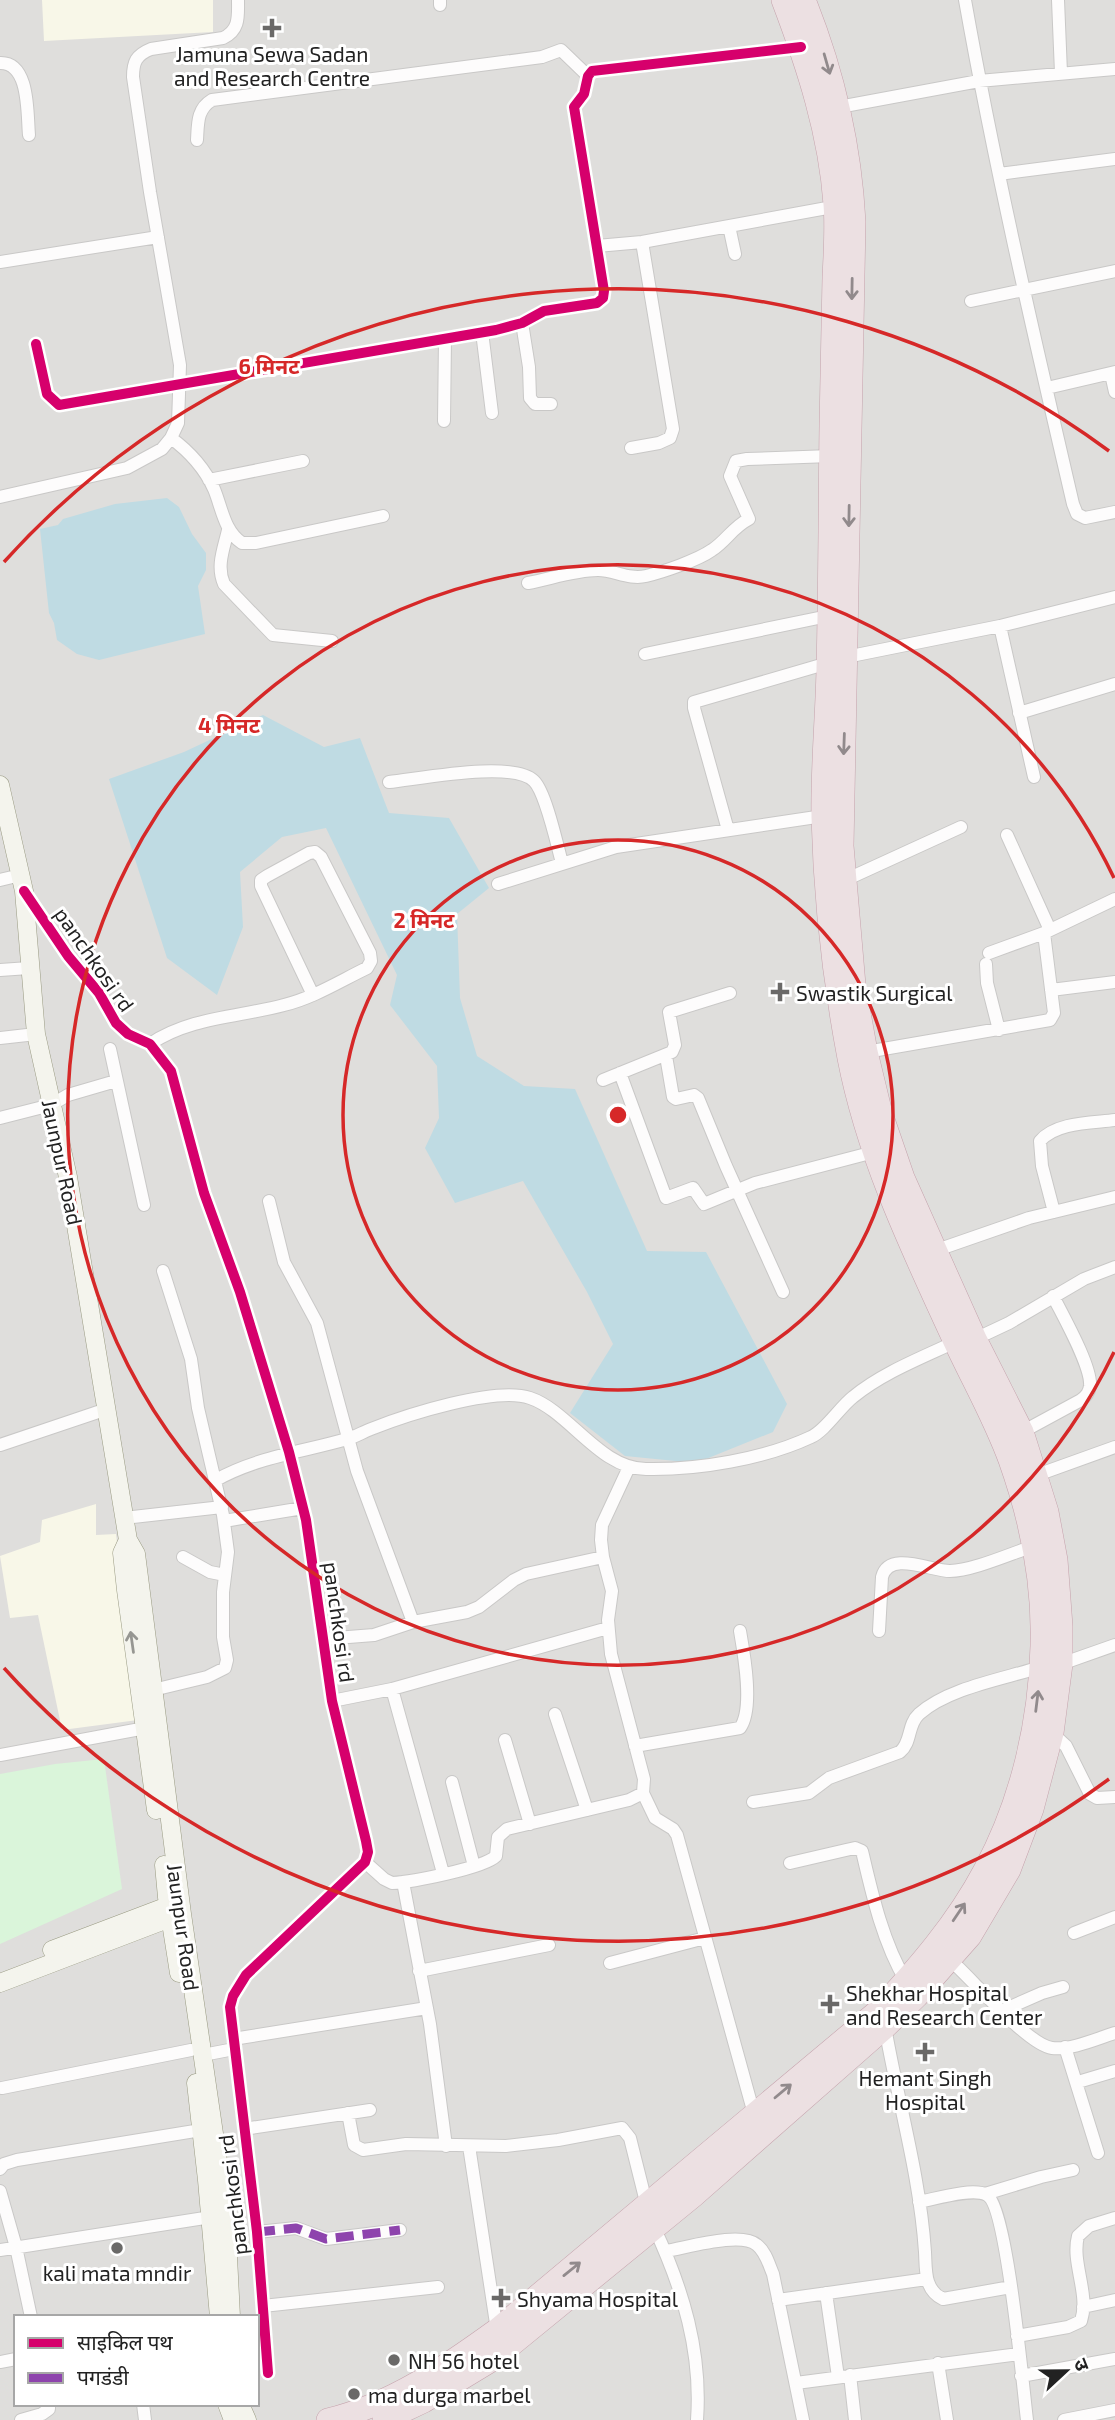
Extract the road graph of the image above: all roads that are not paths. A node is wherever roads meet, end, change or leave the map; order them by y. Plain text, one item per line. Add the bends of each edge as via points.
1 (238, 0) edge
2 (783, 0) edge
3 (804, 0) edge
4 (965, 0) edge
5 (1058, 0) edge
6 (801, 47) junction
7 (0, 63) edge
8 (1115, 69) edge
9 (1061, 74) junction
10 (588, 76) junction
11 (979, 81) junction
12 (839, 107) junction
13 (29, 135) dead end
14 (197, 139) dead end
15 (1115, 159) edge
16 (999, 174) junction
17 (844, 206) junction
18 (729, 226) junction
19 (158, 237) junction
20 (642, 242) junction
21 (597, 246) junction
22 (734, 254) dead end
23 (0, 262) edge
24 (1115, 271) edge
25 (1023, 290) junction
26 (971, 301) dead end
27 (522, 323) junction
28 (482, 332) junction
29 (445, 339) junction
30 (36, 344) dead end
31 (1113, 373) edge
32 (179, 386) junction
33 (1047, 388) junction
34 (1115, 392) edge
35 (551, 404) dead end
36 (492, 413) dead end
37 (444, 421) dead end
38 (171, 438) junction
39 (631, 448) dead end
40 (831, 456) junction
41 (303, 461) dead end
42 (209, 480) junction
43 (0, 497) edge
44 (1115, 512) edge
45 (383, 516) dead end
46 (228, 530) junction
47 (528, 583) dead end
48 (1115, 597) edge
49 (828, 616) junction
50 (1000, 626) junction
51 (332, 641) dead end
52 (645, 654) dead end
53 (837, 660) junction
54 (1115, 684) edge
55 (1019, 713) junction
56 (1034, 777) dead end
57 (389, 782) dead end
58 (0, 785) edge
59 (823, 816) junction
60 (961, 827) dead end
61 (728, 830) junction
62 (1007, 835) dead end
63 (562, 863) junction
64 (0, 880) edge
65 (843, 881) junction
66 (23, 883) junction
67 (498, 884) dead end
68 (1115, 899) edge
69 (1047, 932) junction
70 (29, 968) junction
71 (0, 970) edge
72 (1115, 982) edge
73 (1052, 990) junction
74 (730, 993) dead end
75 (313, 995) junction
76 (999, 1030) junction
77 (36, 1034) junction
78 (0, 1038) edge
79 (150, 1044) junction
80 (110, 1049) dead end
81 (866, 1052) junction
82 (666, 1056) junction
83 (620, 1073) junction
84 (603, 1080) dead end
85 (116, 1081) junction
86 (51, 1105) junction
87 (0, 1118) edge
88 (1115, 1119) edge
89 (874, 1152) junction
90 (737, 1189) junction
91 (1115, 1197) edge
92 (269, 1201) dead end
93 (144, 1205) dead end
94 (1054, 1212) junction
95 (934, 1251) junction
96 (1115, 1267) edge
97 (163, 1271) dead end
98 (783, 1292) dead end
99 (1053, 1296) junction
100 (965, 1341) junction
101 (107, 1409) junction
102 (1022, 1432) junction
103 (348, 1439) junction
104 (0, 1445) edge
105 (1115, 1447) edge
106 (289, 1452) junction
107 (629, 1467) junction
108 (1037, 1475) junction
109 (216, 1480) junction
110 (303, 1508) junction
111 (223, 1514) junction
112 (124, 1518) junction
113 (128, 1540) junction
114 (1034, 1546) junction
115 (603, 1557) junction
116 (183, 1558) dead end
117 (225, 1575) junction
118 (413, 1622) junction
119 (608, 1628) junction
120 (740, 1630) dead end
121 (879, 1630) dead end
122 (323, 1639) junction
123 (1115, 1645) edge
124 (1051, 1666) junction
125 (392, 1689) junction
126 (153, 1690) junction
127 (332, 1701) junction
128 (555, 1714) dead end
129 (151, 1727) junction
130 (1052, 1733) junction
131 (505, 1740) dead end
132 (635, 1746) junction
133 (0, 1755) edge
134 (452, 1782) dead end
135 (643, 1793) junction
136 (1115, 1797) edge
137 (753, 1802) dead end
138 (587, 1810) junction
139 (530, 1824) junction
140 (365, 1862) junction
141 (790, 1863) dead end
142 (474, 1866) junction
143 (443, 1873) junction
144 (403, 1882) junction
145 (175, 1909) junction
146 (1115, 1917) edge
147 (1074, 1933) dead end
148 (705, 1938) junction
149 (549, 1945) dead end
150 (943, 1953) junction
151 (610, 1963) dead end
152 (0, 1971) edge
153 (419, 1971) junction
154 (906, 1981) junction
155 (0, 1983) edge
156 (1063, 1987) dead end
157 (427, 2008) junction
158 (1001, 2011) junction
159 (885, 2027) junction
160 (1115, 2032) edge
161 (233, 2044) junction
162 (1066, 2047) junction
163 (197, 2052) junction
164 (1115, 2071) edge
165 (1078, 2082) junction
166 (2, 2088) dead end
167 (370, 2110) dead end
168 (348, 2113) junction
169 (754, 2115) junction
170 (244, 2129) junction
171 (201, 2130) junction
172 (446, 2146) junction
173 (469, 2146) junction
174 (1098, 2153) dead end
175 (0, 2169) edge
176 (1073, 2170) dead end
177 (0, 2191) edge
178 (985, 2194) junction
179 (919, 2202) junction
180 (211, 2217) junction
181 (651, 2217) junction
182 (1115, 2218) edge
183 (400, 2230) dead end
184 (257, 2232) junction
185 (16, 2247) junction
186 (0, 2250) edge
187 (665, 2251) junction
188 (927, 2279) junction
189 (438, 2287) dead end
190 (1011, 2287) junction
191 (826, 2293) junction
192 (778, 2300) junction
193 (1115, 2300) edge
194 (263, 2306) junction
195 (1083, 2307) junction
196 (31, 2315) edge
197 (219, 2315) edge
198 (230, 2315) edge
199 (497, 2330) junction
200 (1017, 2336) junction
201 (1019, 2354) junction
202 (1115, 2359) edge
203 (938, 2363) junction
204 (268, 2373) dead end
205 (844, 2376) junction
206 (1021, 2376) junction
207 (796, 2383) junction
208 (49, 2406) edge
209 (1115, 2410) edge
210 (1070, 2419) edge
211 (21, 2420) edge
212 (328, 2420) edge
213 (384, 2420) edge
214 (697, 2420) edge
215 (803, 2420) edge
216 (855, 2420) edge
217 (947, 2420) edge
218 (1027, 2420) edge

1 - 19 street via 232,34 151,48 133,63
2 - 6 highway
3 -> 12 highway
4 - 11 street
5 - 9 street
6 - 10 street via 592,71
6 - 17 highway
7 - 13 street via 20,72
8 - 9 street
9 - 11 street
10 - 14 street via 561,50 542,57 212,100 199,113
10 - 21 street via 584,94 574,107
11 - 12 street
11 - 16 street
12 - 17 highway via 851,180
15 - 16 street
16 - 25 street
17 - 18 street
17 - 40 highway
17 -> 53 highway
18 - 20 street
18 - 22 street
19 - 23 street
19 - 32 street via 180,365
20 - 21 street
20 - 39 street via 673,429 670,438 659,443
21 - 27 street via 603,298 597,303 544,311
24 - 25 street
25 - 26 street
25 - 33 street
27 - 28 street
27 - 35 street via 530,398 535,404
28 - 29 street
28 - 36 street
29 - 32 street
29 - 37 street
30 - 32 street via 47,394 59,405
31 - 33 street
31 - 34 street
32 - 38 street via 178,423
33 - 44 street via 1077,514 1085,518
38 - 42 street via 191,453
38 - 43 street via 162,449 127,468
40 - 47 street via 736,461 730,476 749,519 736,525 711,551 686,562 644,577 593,570
40 - 49 highway
41 - 42 street
42 - 46 street
45 - 46 street via 256,543 242,543
46 - 51 street via 220,565 224,584 272,635
48 - 50 street
49 - 52 street
49 - 53 highway
50 - 53 street
50 - 55 street
53 - 59 highway
53 - 61 street via 694,702
53 -> 65 highway
54 - 55 street
55 - 56 street
57 - 63 street via 499,770 519,772 534,781 542,794
58 - 66 street, Jaunpur Road
59 - 61 street
59 - 89 highway via 842,1012
60 - 65 street
61 - 63 street via 616,847
62 - 69 street
63 - 67 street
64 - 66 street
65 - 81 highway
66 - 70 street, Jaunpur Road
66 - 79 street, panchkosi rd via 116,1023
68 - 69 street
69 - 73 street
69 - 76 street via 987,958 987,983
70 - 71 street
70 - 77 street, Jaunpur Road
72 - 73 street
73 - 76 street via 1054,1013 1049,1020
74 - 82 street via 669,1012 675,1045
75 - 75 street via 261,880 315,852 371,961 367,968
75 - 79 street via 201,1022
76 - 81 street
77 - 78 street
77 - 86 street, Jaunpur Road
79 - 106 street, panchkosi rd via 171,1071 204,1193
80 - 85 street
81 - 95 highway via 881,1114
82 - 83 street
82 - 90 street via 673,1097 698,1098
83 - 84 street
83 - 90 street via 666,1198 693,1188 704,1204
85 - 86 street
85 - 93 street
86 - 87 street
86 - 101 street, Jaunpur Road via 68,1177
88 - 94 street via 1056,1129 1040,1141
89 - 90 street
89 - 100 highway via 894,1206
90 - 98 street
91 - 94 street
92 - 103 street via 284,1262 317,1323
94 - 95 street
95 - 100 highway
96 - 99 street
97 - 109 street via 191,1359
99 - 100 street via 1009,1323
99 - 102 street via 1091,1384 1082,1401
100 - 102 highway
100 - 107 street via 894,1371 852,1397 815,1436 796,1444 698,1465
100 - 114 highway via 1010,1459
101 - 104 street
101 - 112 street, Jaunpur Road
102 - 108 highway
103 - 106 street
103 - 107 street via 429,1411 495,1395 515,1395 546,1405
103 - 118 street
105 - 108 street
106 - 109 street via 241,1466
106 - 110 street, panchkosi rd
107 - 115 street via 602,1525
108 - 124 highway via 1056,1560 1061,1626
109 - 111 street
110 - 111 street
110 - 122 street, panchkosi rd
111 - 112 street
111 - 117 street via 228,1552
112 - 113 street, Jaunpur Road
113 - 126 street, Jaunpur Road via 136,1554
129 -> 113 street, Jaunpur Road via 125,1590 122,1553
114 - 121 street via 952,1571 908,1564 888,1566 882,1577
114 - 124 highway
115 - 118 street via 526,1574 479,1607
115 - 119 street via 612,1591
116 - 117 street
117 - 126 street via 225,1668
118 - 122 street via 384,1633
119 - 125 street
119 - 132 street
120 - 132 street via 746,1699 740,1728
122 - 127 street, panchkosi rd
123 - 124 street
124 - 130 highway
124 - 137 street via 940,1700 913,1721 900,1752 828,1778 809,1793
150 -> 124 highway via 1011,1809
125 - 127 street
125 - 143 street
126 - 129 street, Jaunpur Road
127 - 140 street, panchkosi rd via 366,1841
128 - 138 street
129 - 133 street
129 - 145 street, Jaunpur Road
130 - 136 street via 1066,1746 1090,1794
130 - 150 highway via 1032,1809 1009,1870 970,1936
131 - 139 street
132 - 135 street
134 - 142 street
135 - 138 street
135 - 148 street via 655,1818 677,1835
138 - 139 street
139 - 142 street via 501,1832 496,1856
140 - 144 street via 384,1879
140 - 161 street, panchkosi rd via 246,1975 230,2007
141 - 154 street via 855,1848 862,1851 895,1961
142 - 143 street
143 - 144 street
144 - 153 street
145 - 152 street via 87,1935
145 - 155 street
145 - 163 street, Jaunpur Road
146 - 147 street
148 - 151 street
148 - 169 street
149 - 153 street
150 - 154 highway
150 - 158 street
150 - 159 highway
153 - 157 street
169 -> 154 highway via 877,2012
156 - 158 street
157 - 161 street
157 - 172 street
158 - 162 street via 1038,2042 1050,2048
159 - 179 street
159 - 181 highway
160 - 162 street
161 - 163 street
161 - 170 street, panchkosi rd
162 - 165 street
163 - 166 street
163 - 171 street, Jaunpur Road
163 - 198 street, Jaunpur Road via 226,2216
164 - 165 street
165 - 174 street
167 - 168 street
168 - 170 street
168 - 172 street via 357,2149
169 - 181 highway
170 - 184 street, panchkosi rd
171 - 175 street via 17,2160
171 - 180 street, Jaunpur Road
172 - 173 street
173 - 181 street via 558,2140 622,2128 630,2138
173 - 199 street
176 - 178 street
177 - 185 street
178 - 179 street
178 - 190 street via 996,2209
179 - 188 street
180 - 185 street
180 - 197 street, Jaunpur Road
181 - 187 street
199 -> 181 highway
181 - 213 highway via 495,2358
182 - 195 street via 1089,2226 1078,2236
183 - 184 street via 326,2239 296,2228
184 - 194 street, panchkosi rd
185 - 186 street
185 - 196 street
187 - 192 street via 748,2240 758,2245 767,2259
187 - 214 street via 681,2289 693,2340
188 - 190 street via 943,2300
188 - 191 street
189 - 194 street
190 - 200 street
191 - 192 street
191 - 205 street
192 - 207 street
193 - 195 street
194 - 204 street, panchkosi rd
195 - 200 street via 1077,2324
199 - 212 highway via 394,2395
200 - 201 street
201 - 203 street
201 - 206 street
202 - 206 street
203 - 205 street
203 - 217 street
205 - 207 street
205 - 216 street
206 - 218 street
207 - 215 street
208 - 211 street via 42,2414
209 - 210 street

